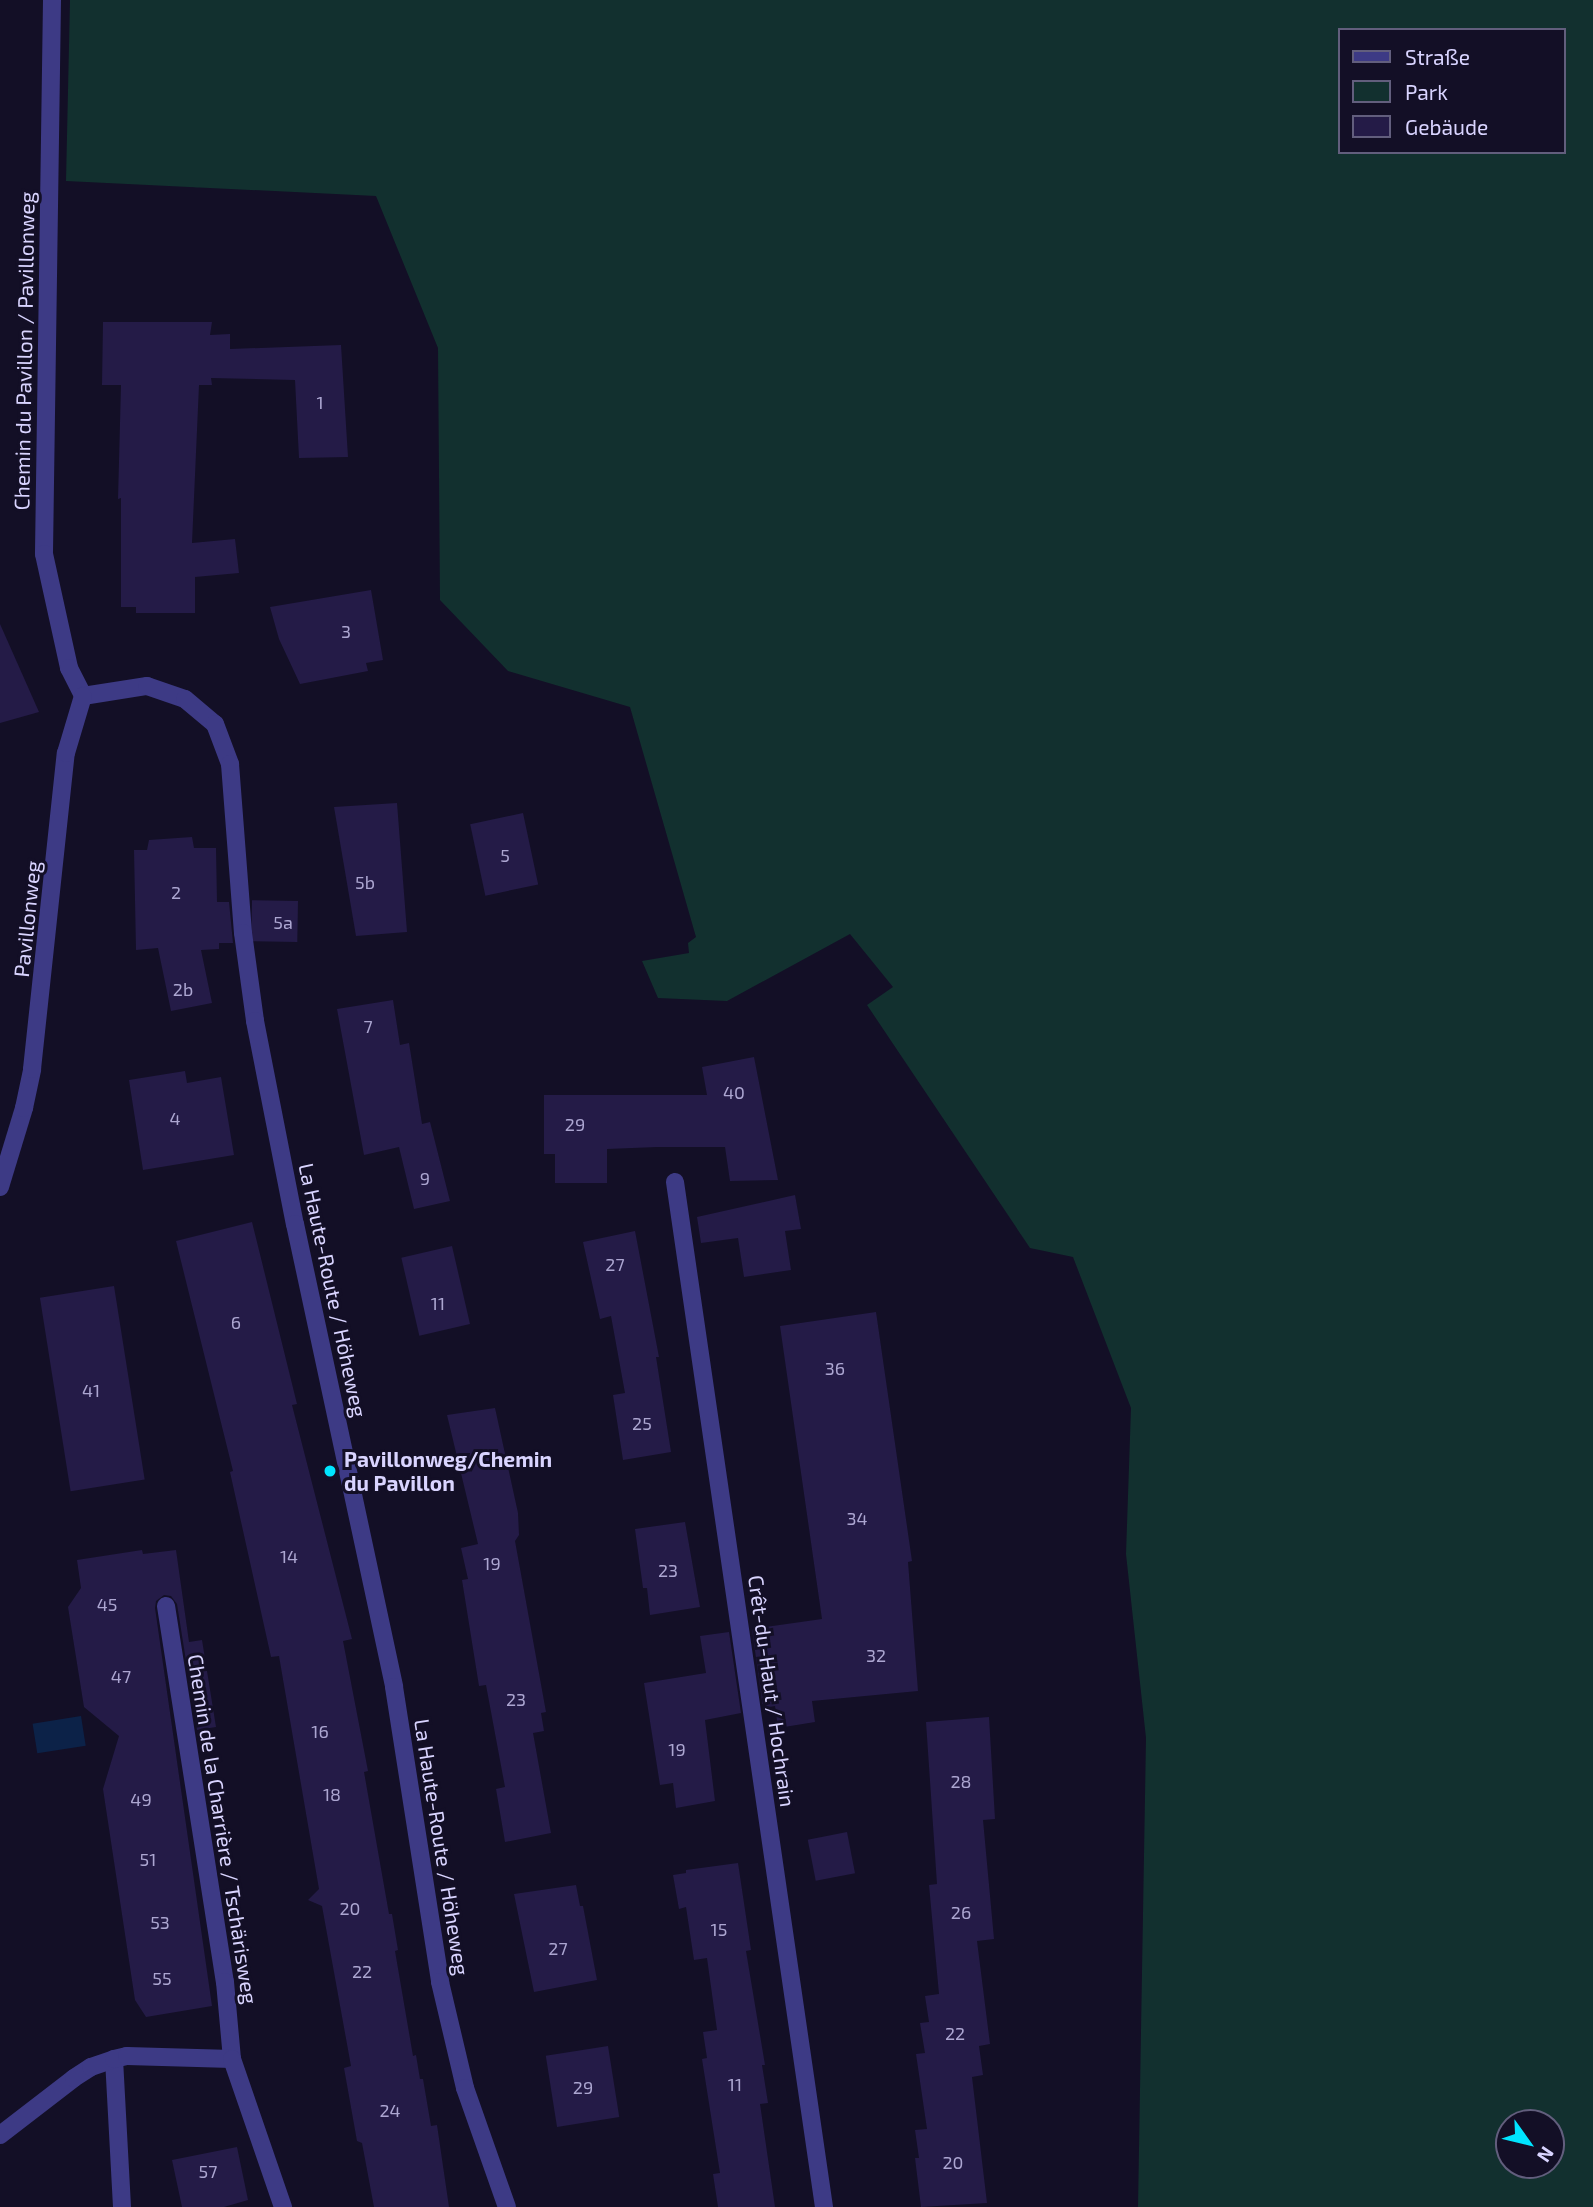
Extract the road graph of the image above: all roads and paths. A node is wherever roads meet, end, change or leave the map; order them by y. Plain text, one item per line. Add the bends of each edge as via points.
1 (52, 0) edge
2 (83, 696) junction
3 (675, 1182) dead end
4 (0, 1187) edge
5 (166, 1606) dead end
6 (114, 2059) junction
7 (232, 2059) junction
8 (0, 2135) edge
9 (122, 2207) edge
10 (283, 2207) edge
11 (508, 2207) edge
12 (824, 2207) edge

1 - 2 street, Chemin du Pavillon / Pavillonweg via 44,554 69,668
2 - 4 street, Pavillonweg via 66,753 33,1058 24,1108
2 - 11 street, La Haute-Route / Höheweg via 147,686 184,699 215,724 230,764 243,933 256,1021 394,1687 440,1982 465,2088
3 - 12 street, Crêt-du-Haut / Hochrain
5 - 7 street, Chemin de la Charrière / Tschärisweg via 225,1982
6 - 7 street
6 - 8 street via 74,2078
6 - 9 street
7 - 10 street, Chemin de la Charrière / Tschärisweg

